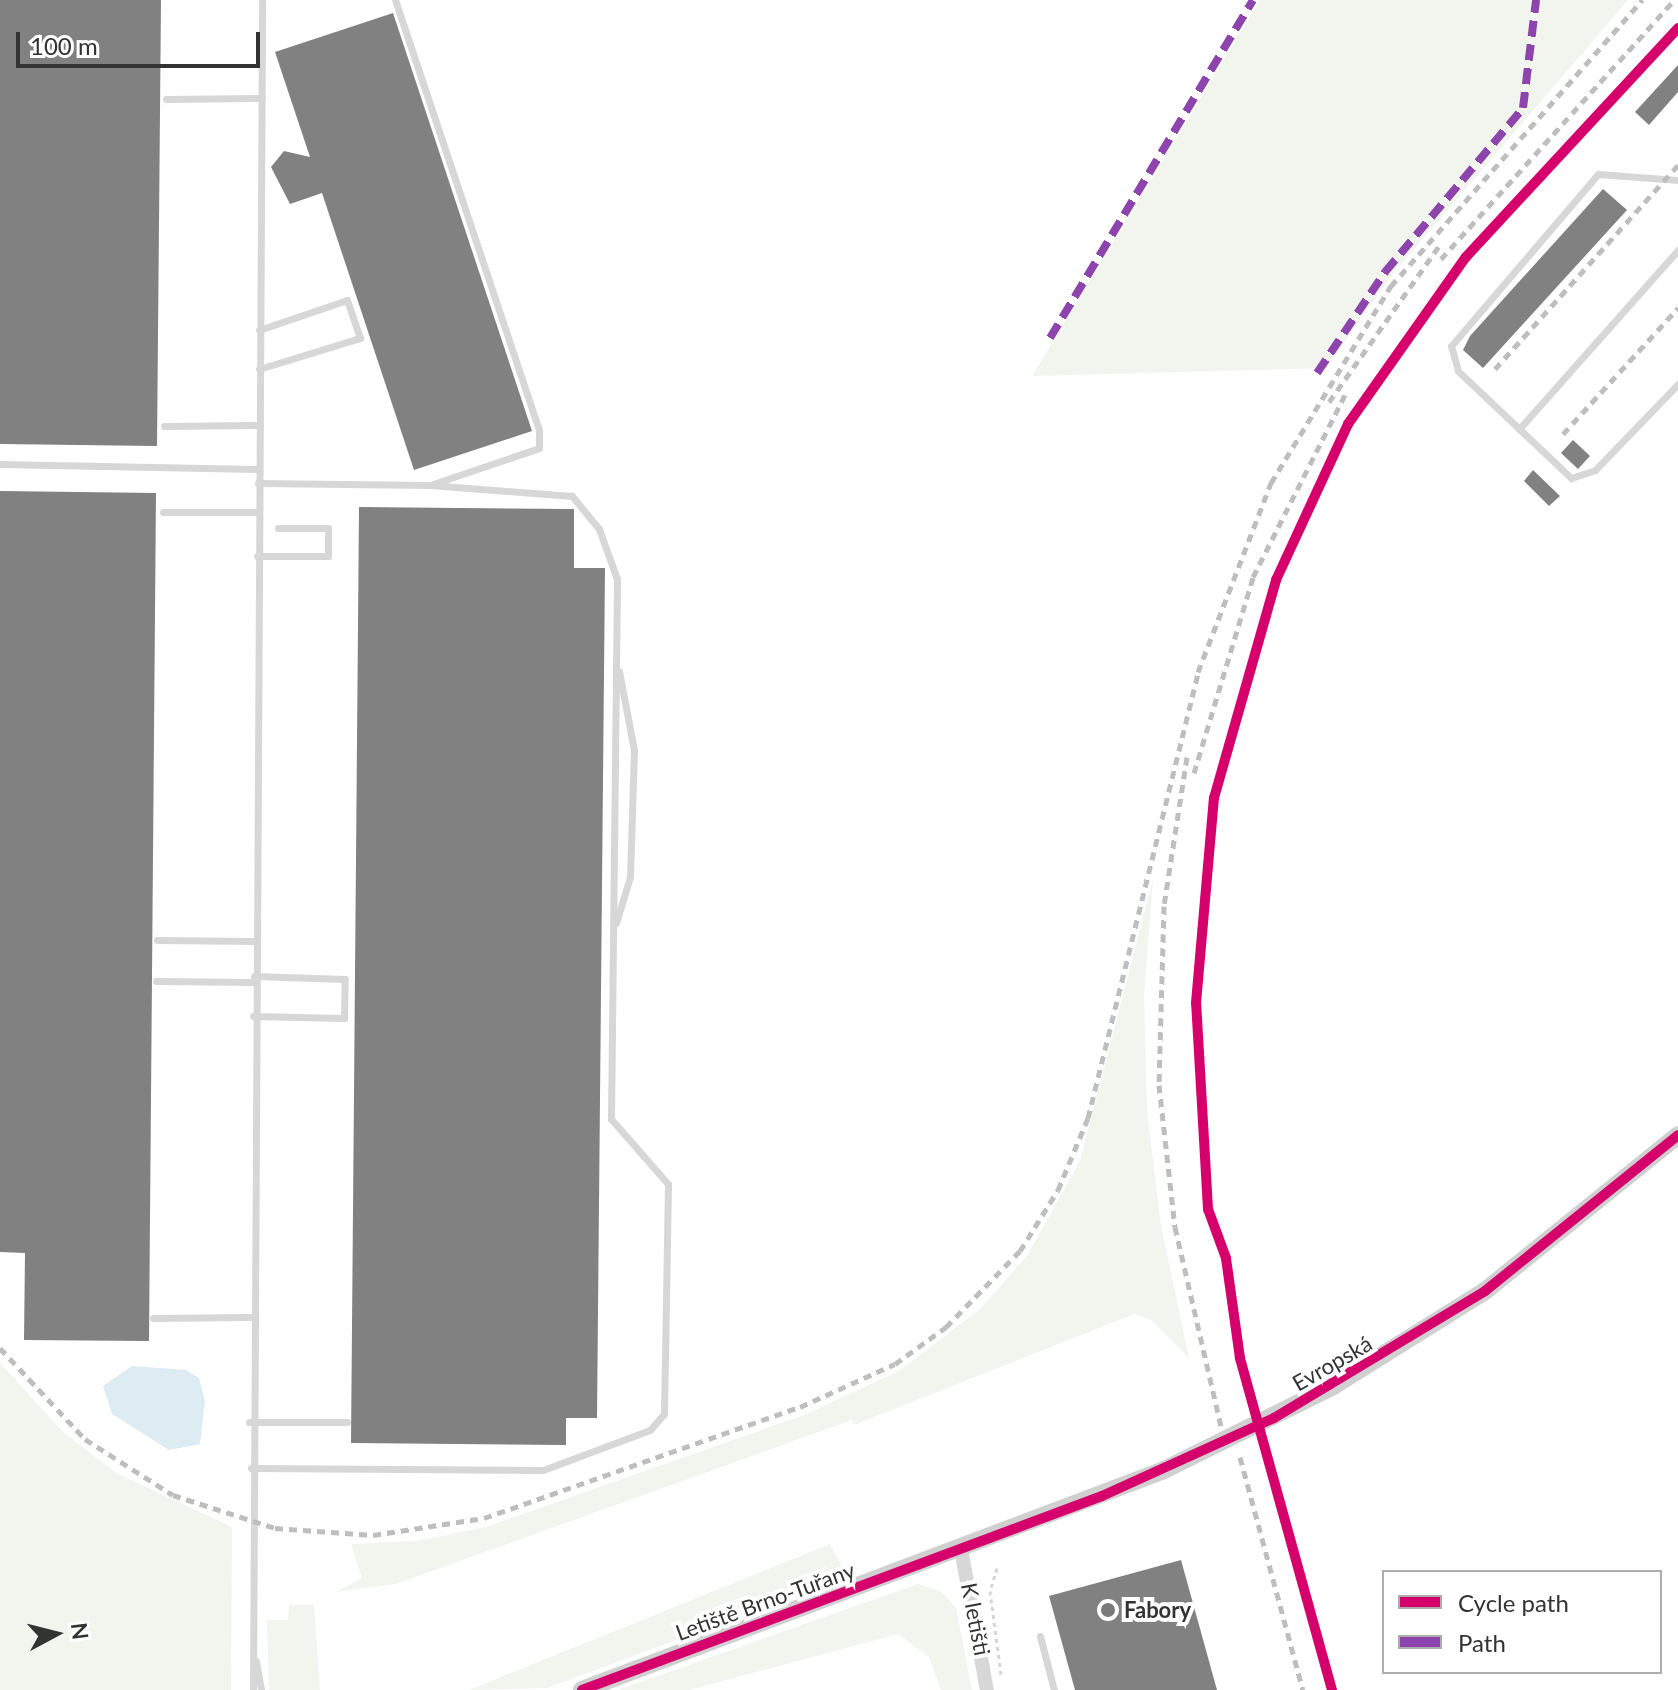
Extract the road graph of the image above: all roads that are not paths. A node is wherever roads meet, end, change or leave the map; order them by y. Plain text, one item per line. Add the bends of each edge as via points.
1 (262, 0) edge
2 (395, 0) edge
3 (262, 98) junction
4 (166, 99) dead end
5 (1678, 180) edge
6 (1678, 250) edge
7 (259, 330) junction
8 (259, 369) junction
9 (1678, 384) edge
10 (258, 425) junction
11 (164, 426) dead end
12 (1519, 429) junction
13 (0, 464) edge
14 (258, 469) junction
15 (258, 483) junction
16 (430, 485) junction
17 (163, 512) dead end
18 (258, 512) junction
19 (278, 528) dead end
20 (257, 556) junction
21 (616, 658) junction
22 (613, 932) junction
23 (157, 940) dead end
24 (254, 941) junction
25 (254, 979) junction
26 (156, 981) dead end
27 (253, 1016) junction
28 (1678, 1135) edge
29 (250, 1317) junction
30 (153, 1318) dead end
31 (249, 1422) junction
32 (347, 1422) dead end
33 (251, 1468) junction
34 (961, 1549) junction
35 (253, 1635) junction
36 (1040, 1636) dead end
37 (253, 1690) edge
38 (261, 1690) edge
39 (582, 1690) edge
40 (987, 1690) edge
41 (1054, 1690) edge

1 - 3 lane
2 - 16 lane via 539,430 539,448
3 - 4 lane
3 - 7 lane
5 - 12 lane via 1598,174 1459,330 1451,346 1458,371
6 - 12 lane
7 - 8 lane
7 - 8 lane via 347,300 360,338
8 - 10 lane
9 - 12 lane via 1582,477 1571,478
10 - 11 lane
10 - 14 lane
13 - 14 lane
14 - 15 lane
15 - 16 lane
15 - 18 lane
16 - 21 lane via 555,492 584,505 617,579
17 - 18 lane
18 - 20 lane
19 - 20 lane via 328,528 328,556
20 - 24 lane
21 - 22 lane
21 - 22 lane via 634,750 630,877
22 - 33 lane via 611,1119 668,1184 659,1423 543,1470
23 - 24 lane
24 - 25 lane
25 - 26 lane
25 - 27 lane
25 - 27 lane via 345,979 344,1018
27 - 29 lane
28 - 34 street, Evropská, bridge via 1485,1291 1333,1386 1162,1471
29 - 30 lane
29 - 31 lane
31 - 32 lane
31 - 33 lane
33 - 35 lane
34 - 39 street, Letiště Brno-Tuřany
34 - 40 street, K letišti
35 - 37 lane
35 - 38 lane
36 - 41 lane

